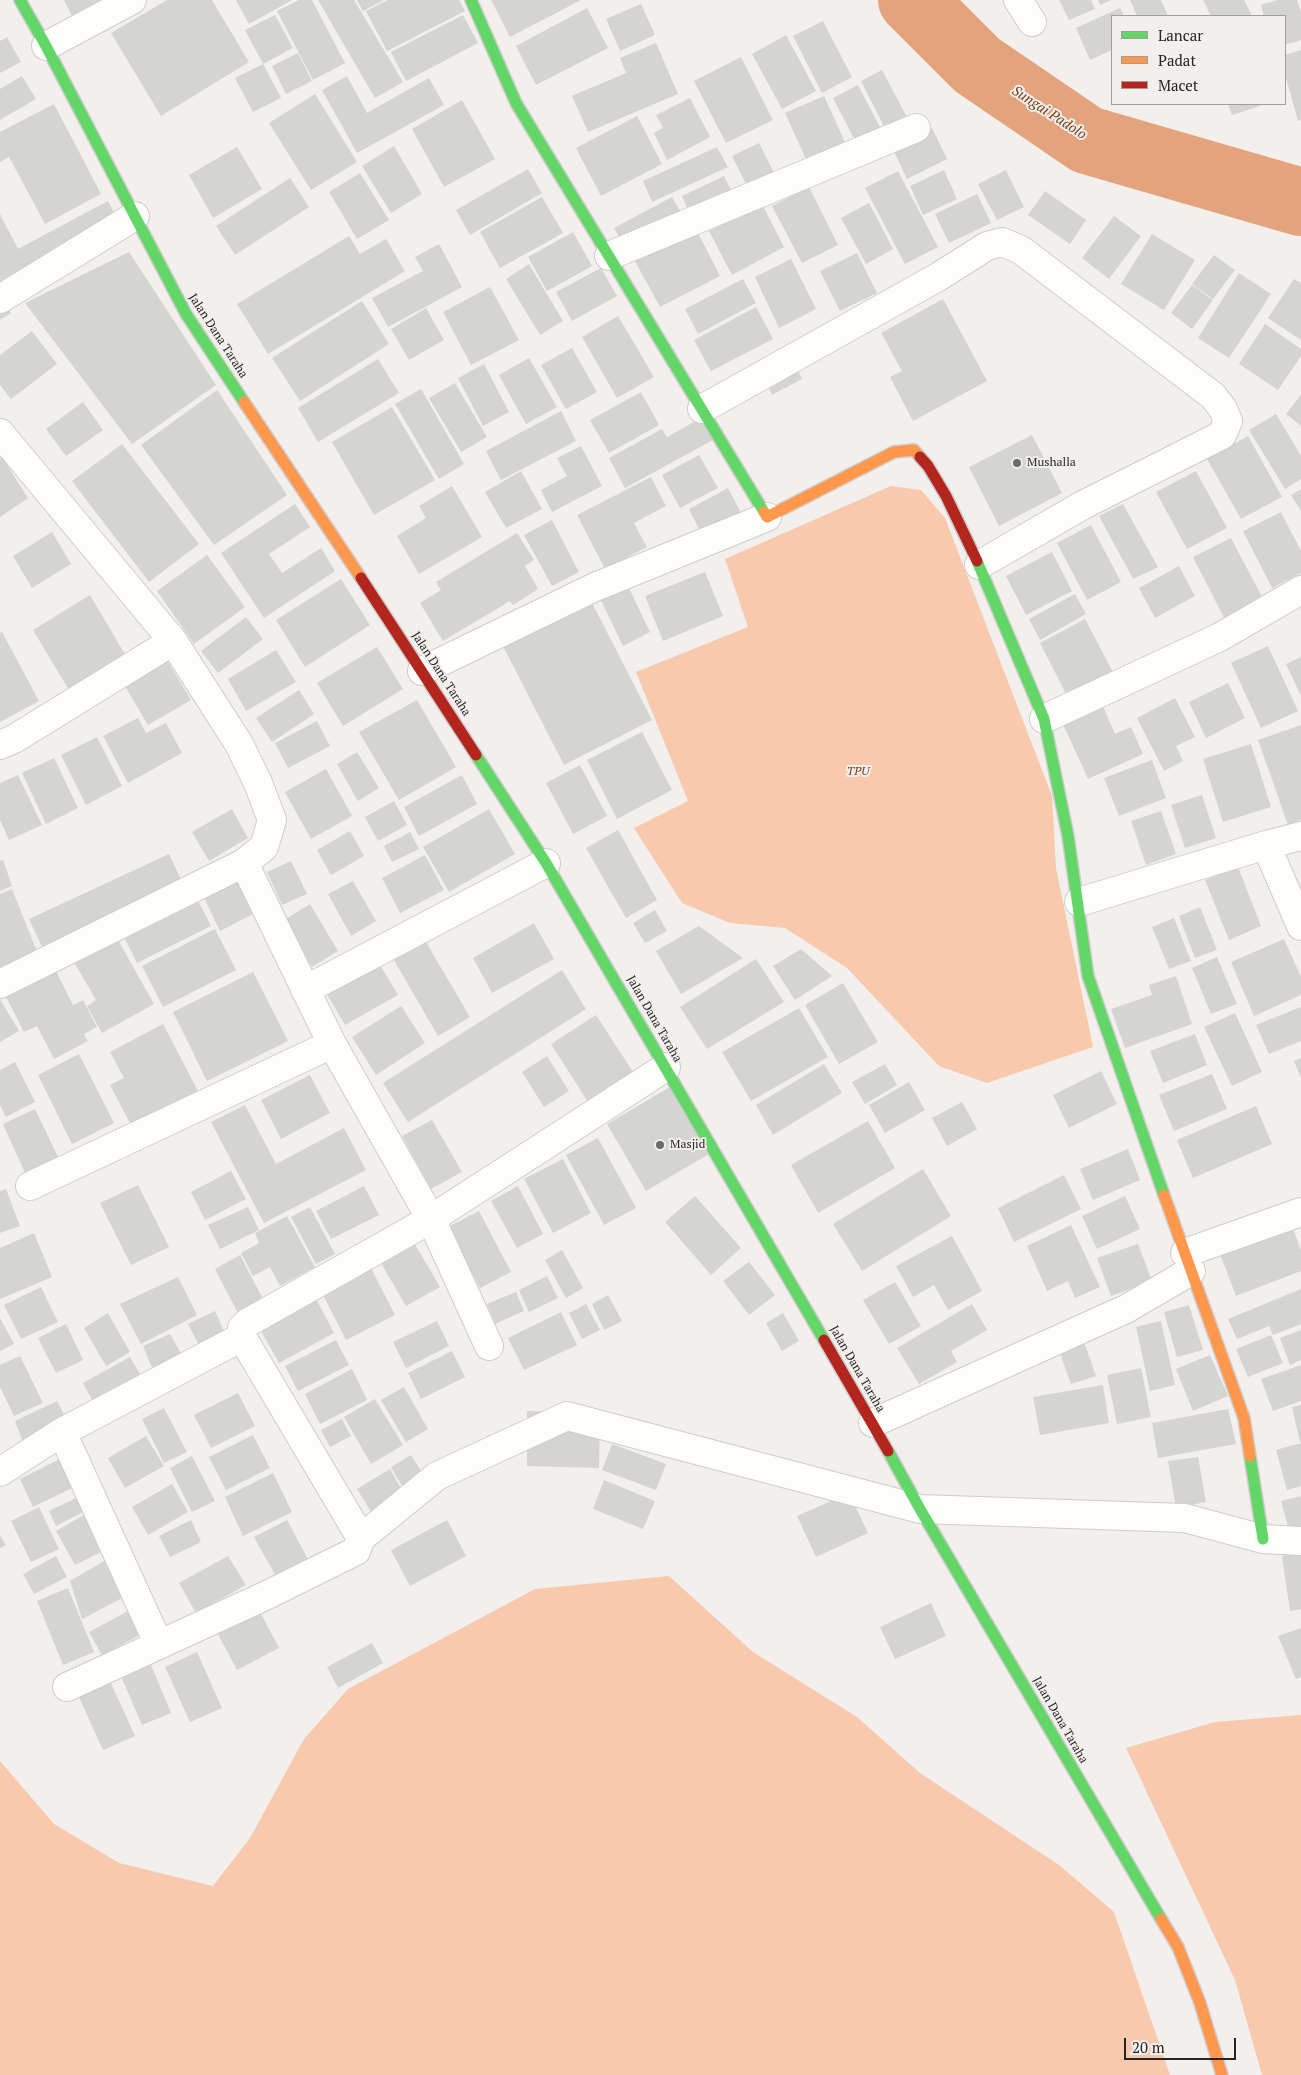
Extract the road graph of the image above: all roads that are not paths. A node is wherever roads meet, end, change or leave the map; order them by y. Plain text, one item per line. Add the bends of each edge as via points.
1 (20, 0) edge
2 (132, 0) edge
3 (472, 0) edge
4 (46, 46) junction
5 (916, 128) dead end
6 (135, 216) junction
7 (609, 256) junction
8 (0, 299) edge
9 (702, 409) junction
10 (0, 434) edge
11 (767, 517) junction
12 (979, 565) junction
13 (1301, 590) edge
14 (173, 640) junction
15 (422, 670) junction
16 (1044, 719) junction
17 (0, 745) edge
18 (1301, 836) edge
19 (1266, 844) junction
20 (244, 863) junction
21 (546, 863) junction
22 (1079, 902) junction
23 (1301, 926) edge
24 (0, 984) edge
25 (305, 990) junction
26 (332, 1044) junction
27 (666, 1067) junction
28 (30, 1186) dead end
29 (1301, 1212) edge
30 (431, 1219) junction
31 (1188, 1262) junction
32 (242, 1338) junction
33 (489, 1346) dead end
34 (873, 1423) junction
35 (62, 1432) junction
36 (0, 1472) edge
37 (920, 1509) junction
38 (361, 1538) junction
39 (1263, 1539) junction
40 (1301, 1541) edge
41 (159, 1645) junction
42 (67, 1687) dead end
43 (1222, 2075) edge

1 - 4 street, Jalan Dana Taraha
2 - 4 street
3 - 7 street via 516,103
4 - 6 street, Jalan Dana Taraha
5 - 7 street
6 - 8 street
6 - 15 street, Jalan Dana Taraha via 186,314
7 - 9 street
9 - 11 street
9 - 12 street via 938,277 987,246 1002,242 1021,250 1213,396 1228,421 1222,435 1083,505
10 - 14 street
11 - 12 street via 894,452 914,450 946,496
11 - 15 street via 595,587
12 - 16 street
13 - 16 street via 1220,638
14 - 17 street
14 - 20 street via 239,744 272,820 264,848
15 - 21 street, Jalan Dana Taraha
16 - 22 street
18 - 19 street
19 - 22 street
19 - 23 street
20 - 24 street
20 - 25 street
21 - 25 street
21 - 27 street, Jalan Dana Taraha
22 - 31 street via 1088,976
25 - 26 street
26 - 28 street
26 - 30 street
27 - 30 street
27 - 34 street, Jalan Dana Taraha
29 - 31 street
30 - 32 street via 247,1323 242,1328
30 - 33 street
31 - 34 street via 1126,1309
31 - 39 street via 1244,1418
32 - 35 street
32 - 38 street
34 - 37 street, Jalan Dana Taraha
35 - 36 street
35 - 41 street
37 - 38 street via 567,1416 437,1476
37 - 39 street via 1185,1518
37 - 43 street, Jalan Dana Taraha via 1178,1947 1200,2003
38 - 41 street via 356,1551
39 - 40 street
41 - 42 street

